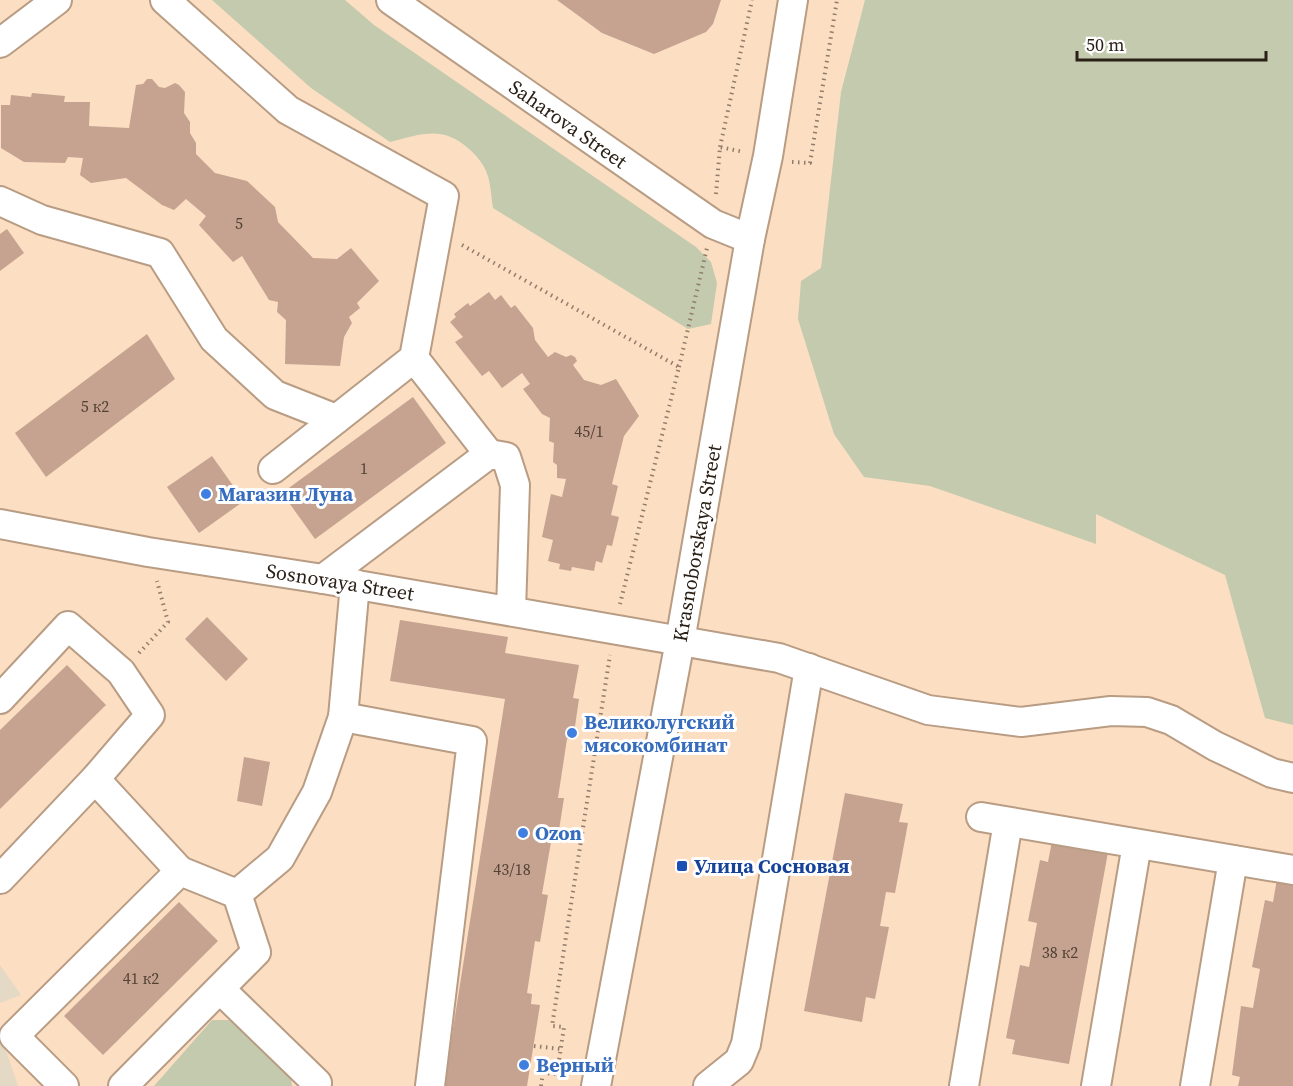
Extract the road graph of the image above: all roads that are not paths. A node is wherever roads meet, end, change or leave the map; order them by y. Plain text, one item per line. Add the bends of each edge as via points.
1 (57, 0) edge
2 (165, 0) edge
3 (391, 0) edge
4 (793, 0) edge
5 (0, 43) edge
6 (0, 201) edge
7 (750, 238) junction
8 (414, 358) junction
9 (336, 419) junction
10 (489, 454) junction
11 (273, 469) dead end
12 (0, 524) edge
13 (323, 579) junction
14 (355, 585) junction
15 (511, 611) junction
16 (680, 640) junction
17 (809, 668) junction
18 (0, 699) edge
19 (343, 717) junction
20 (1293, 778) edge
21 (96, 779) junction
22 (1137, 844) junction
23 (1233, 860) junction
24 (1293, 870) edge
25 (180, 871) junction
26 (0, 879) edge
27 (237, 894) junction
28 (220, 989) junction
29 (317, 1085) edge
30 (64, 1086) edge
31 (123, 1086) edge
32 (430, 1086) edge
33 (597, 1086) edge
34 (708, 1086) edge
35 (964, 1086) edge
36 (1096, 1086) edge
37 (1195, 1086) edge

1 - 5 street
2 - 8 street via 288,110 444,196
3 - 7 street, Saharova Street via 713,224
4 - 7 street, Krasnoborskaya Street via 768,156
6 - 9 street via 42,220 160,253 214,339 275,395
7 - 16 street, Krasnoborskaya Street
8 - 9 street
8 - 10 street
9 - 11 street
10 - 13 street
10 - 15 street via 507,457 515,485
12 - 13 street, Sosnovaya Street
13 - 14 street, Sosnovaya Street
14 - 15 street, Sosnovaya Street
14 - 19 street
15 - 16 street, Sosnovaya Street
16 - 17 street, Sosnovaya Street via 779,658
16 - 33 street, Krasnoborskaya Street
17 - 20 street, Sosnovaya Street via 928,710 1021,722 1111,711 1147,712 1171,720 1272,772
17 - 34 street via 746,1044 739,1060
18 - 21 street via 68,626 121,672 150,715
19 - 27 street via 317,792 280,858
19 - 32 street via 472,741
21 - 25 street
21 - 26 street
22 - 23 street
22 - 35 street via 995,819
22 - 36 street
23 - 24 street
23 - 37 street
25 - 27 street
25 - 30 street via 14,1036
27 - 28 street via 256,952
28 - 29 street
28 - 31 street

